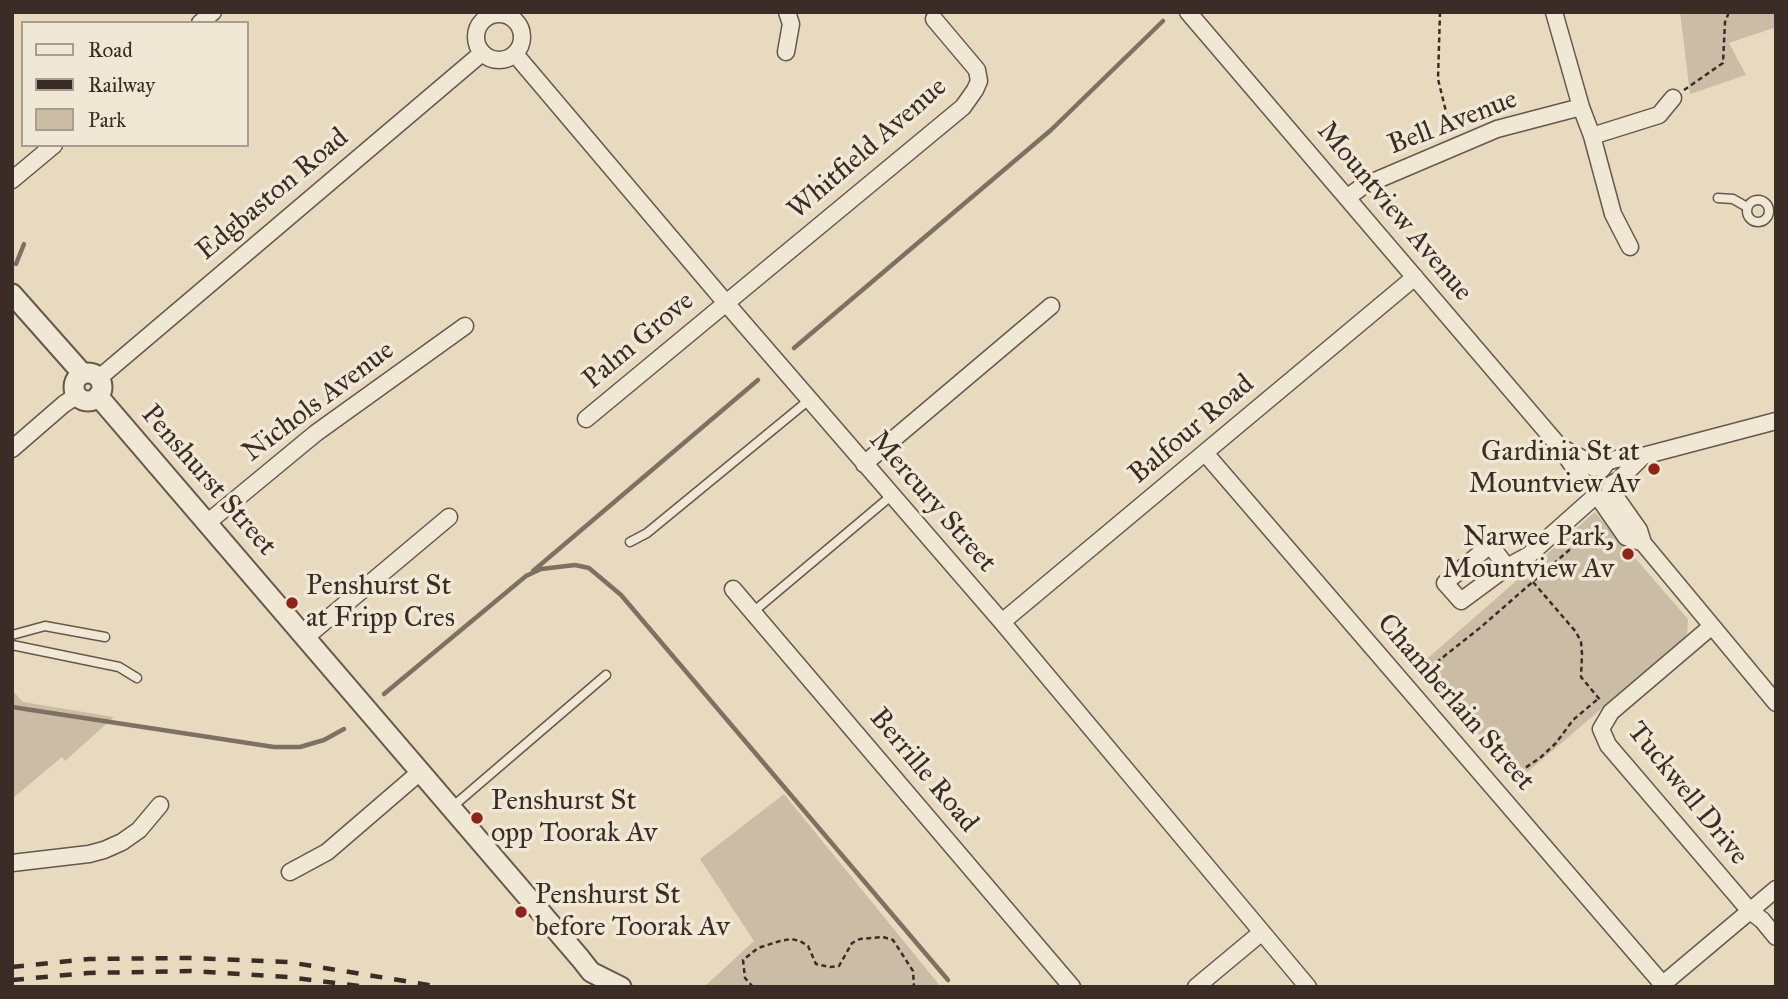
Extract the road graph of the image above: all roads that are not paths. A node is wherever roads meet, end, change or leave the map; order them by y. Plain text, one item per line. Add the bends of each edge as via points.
1 (787, 12) edge
2 (1188, 12) edge
3 (1554, 12) edge
4 (481, 16) edge
5 (523, 18) edge
6 (934, 19) dead end
7 (786, 52) dead end
8 (482, 53) junction
9 (515, 54) junction
10 (1673, 98) road end
11 (1581, 107) junction
12 (1592, 135) junction
13 (52, 147) edge
14 (12, 180) edge
15 (1348, 197) junction
16 (1718, 198) dead end
17 (1772, 206) edge
18 (1747, 207) junction
19 (1630, 247) dead end
20 (1415, 277) junction
21 (12, 294) edge
22 (726, 303) junction
23 (1051, 306) dead end
24 (465, 326) dead end
25 (93, 382) junction
26 (76, 396) joint
27 (809, 400) junction
28 (586, 419) dead end
29 (1776, 421) edge
30 (12, 449) edge
31 (1205, 453) junction
32 (1643, 456) junction
33 (864, 464) junction
34 (1593, 472) junction
35 (1600, 495) junction
36 (891, 496) junction
37 (449, 517) dead end
38 (207, 523) junction
39 (630, 542) dead end
40 (1507, 567) dead end
41 (733, 589) dead end
42 (753, 612) junction
43 (1002, 622) junction
44 (1712, 626) junction
45 (12, 635) edge
46 (306, 637) junction
47 (105, 638) dead end
48 (12, 645) edge
49 (606, 675) dead end
50 (137, 678) dead end
51 (1776, 703) edge
52 (420, 772) junction
53 (160, 805) dead end
54 (451, 807) junction
55 (12, 863) edge
56 (290, 872) dead end
57 (1776, 889) edge
58 (1750, 911) junction
59 (1262, 932) junction
60 (1776, 937) edge
61 (614, 984) edge
62 (1664, 985) edge
63 (1072, 987) edge
64 (1196, 987) edge
65 (1308, 987) edge

1 - 7 street via 791,24
2 - 15 street, Mountview Avenue
3 - 11 street
4 - 5 street
4 - 8 street via 476,40
5 - 9 street
6 - 22 street, Whitfield Avenue via 977,71 979,80 963,107
8 - 9 street via 502,60
8 - 25 street, Edgbaston Road
9 - 22 street, Mercury Street
10 - 12 street via 1659,115
11 - 12 street
11 - 15 street, Bell Avenue via 1497,129 1363,186
12 - 19 street via 1613,214
13 - 14 street
15 - 20 street, Mountview Avenue
16 - 18 lane
17 - 18 lane via 1758,200
17 - 18 lane via 1759,222 1749,218
20 - 31 street, Balfour Road
20 - 34 street, Mountview Avenue via 1559,446 1587,461
21 - 25 street, Penshurst Street
22 - 27 street, Mercury Street
22 - 28 street, Palm Grove
23 - 33 street
24 - 38 street, Nichols Avenue via 316,433
25 - 26 street via 74,383
25 - 38 street, Penshurst Street
26 - 30 street
27 - 33 street, Mercury Street
27 - 39 lane via 648,533
29 - 32 street
31 - 43 street, Balfour Road
31 - 62 street, Chamberlain Street
32 - 34 street via 1608,462
32 - 35 street
33 - 36 street, Mercury Street
34 - 35 street via 1609,475
34 - 35 street via 1583,491
35 - 40 street via 1529,555
35 - 44 street via 1626,537 1643,544
36 - 42 lane
36 - 43 street, Mercury Street
37 - 46 street
38 - 46 street, Penshurst Street
41 - 42 street, Berrille Road
42 - 63 street, Berrille Road
43 - 59 street, Mercury Street
44 - 51 street
44 - 58 street, Tuckwell Drive via 1611,712 1601,729 1608,745
45 - 47 lane via 45,626
46 - 52 street, Penshurst Street
48 - 50 lane via 119,667
49 - 54 lane
52 - 54 street, Penshurst Street
52 - 56 street via 327,852
53 - 55 street via 139,830 104,850
54 - 61 street, Penshurst Street via 591,971
57 - 58 street
58 - 60 street
58 - 62 street
59 - 64 street
59 - 65 street, Mercury Street

